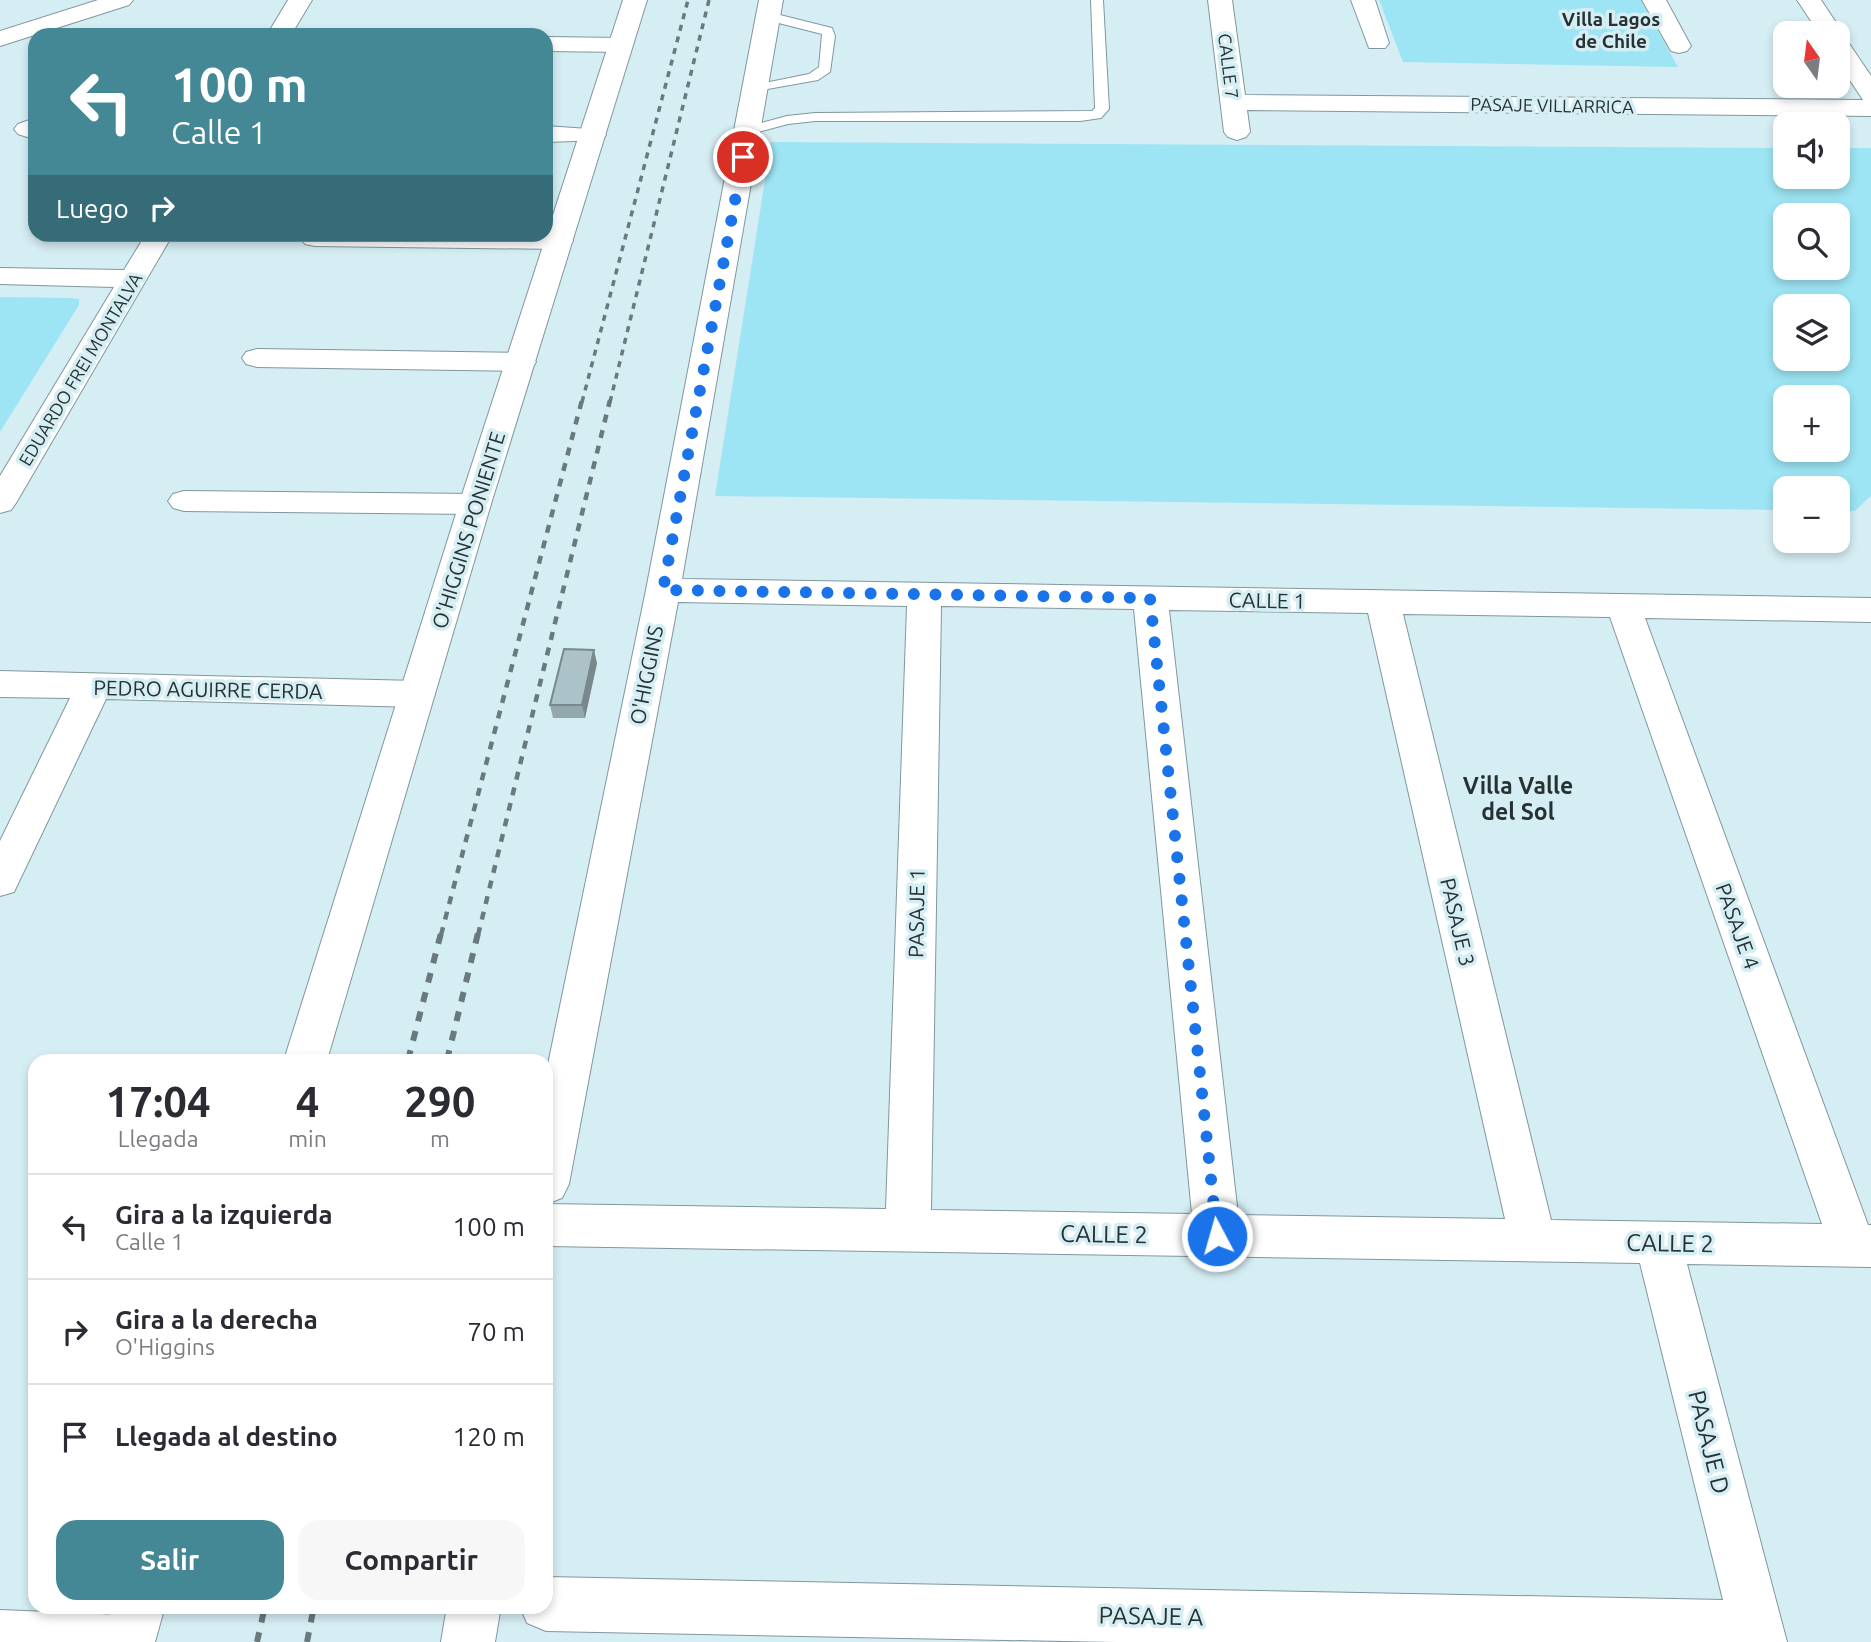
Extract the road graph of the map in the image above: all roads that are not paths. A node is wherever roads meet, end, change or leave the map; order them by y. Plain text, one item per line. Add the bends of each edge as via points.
1 (121, 0) edge
2 (300, 0) edge
3 (635, 0) edge
4 (1097, 0) edge
5 (1220, 0) edge
6 (1363, 0) edge
7 (1654, 0) edge
8 (1809, 0) edge
9 (34, 7) dead end
10 (770, 8) edge
11 (1823, 21) edge
12 (53, 22) junction
13 (34, 28) edge
14 (283, 28) edge
15 (28, 30) edge
16 (0, 39) edge
17 (1377, 43) dead end
18 (553, 44) edge
19 (621, 45) junction
20 (1679, 46) dead end
21 (1850, 63) edge
22 (755, 89) junction
23 (1871, 95) edge
24 (1233, 102) junction
25 (1871, 108) edge
26 (747, 131) junction
27 (1237, 132) dead end
28 (553, 134) edge
29 (593, 135) junction
30 (553, 241) edge
31 (559, 241) junction
32 (155, 242) edge
33 (0, 276) edge
34 (134, 279) junction
35 (257, 358) dead end
36 (521, 362) junction
37 (184, 501) dead end
38 (0, 503) edge
39 (475, 504) junction
40 (663, 590) junction
41 (924, 595) junction
42 (1150, 598) junction
43 (1383, 602) junction
44 (1623, 606) junction
45 (1871, 610) edge
46 (0, 684) edge
47 (94, 686) junction
48 (417, 694) junction
49 (0, 881) edge
50 (307, 1054) edge
51 (553, 1148) edge
52 (553, 1226) edge
53 (908, 1231) junction
54 (1217, 1236) junction
55 (1533, 1241) junction
56 (1658, 1242) junction
57 (1862, 1246) edge
58 (553, 1604) edge
59 (136, 1614) edge
60 (473, 1614) edge
61 (1758, 1635) edge
62 (0, 1637) edge
63 (126, 1642) edge
64 (468, 1642) edge

1 - 12 street
2 - 14 street
3 - 19 street, O'HIGGINS PONIENTE
4 - 26 lane via 1102,109 1096,115 815,117
5 - 24 street, CALLE 7
6 - 17 street
7 - 20 street
8 - 11 street
9 - 12 street
10 - 22 street, O'HIGGINS
10 - 22 lane via 827,31 825,69 813,77
12 - 13 street
15 - 16 street
18 - 19 street
19 - 29 street, O'HIGGINS PONIENTE
21 - 23 street
22 - 26 street, O'HIGGINS
24 - 25 street, PASAJE VILLARRICA
24 - 27 street, CALLE 7
26 - 40 street, O'HIGGINS
28 - 29 street
29 - 31 street, O'HIGGINS PONIENTE
30 - 31 street
31 - 36 street, O'HIGGINS PONIENTE
32 - 34 street, EDUARDO FREI MONTALVA
33 - 34 street
34 - 38 street, EDUARDO FREI MONTALVA
35 - 36 street
36 - 39 street, O'HIGGINS PONIENTE
37 - 39 street
39 - 48 street, O'HIGGINS PONIENTE
40 - 41 street, CALLE 1
40 - 51 street, O'HIGGINS
41 - 42 street, CALLE 1
41 - 53 street, PASAJE 1
42 - 43 street, CALLE 1
42 - 54 street
43 - 44 street, CALLE 1
43 - 55 street, PASAJE 3
44 - 45 street, CALLE 1
44 - 57 street, PASAJE 4
46 - 47 street, PEDRO AGUIRRE CERDA
47 - 48 street, PEDRO AGUIRRE CERDA
47 - 49 street
48 - 50 street, O'HIGGINS PONIENTE
52 - 53 street, CALLE 2
53 - 54 street, CALLE 2
54 - 55 street, CALLE 2
55 - 56 street, CALLE 2
56 - 57 street, CALLE 2
56 - 61 street, PASAJE D
58 - 61 street, PASAJE A
59 - 63 street
60 - 64 street
62 - 63 street

